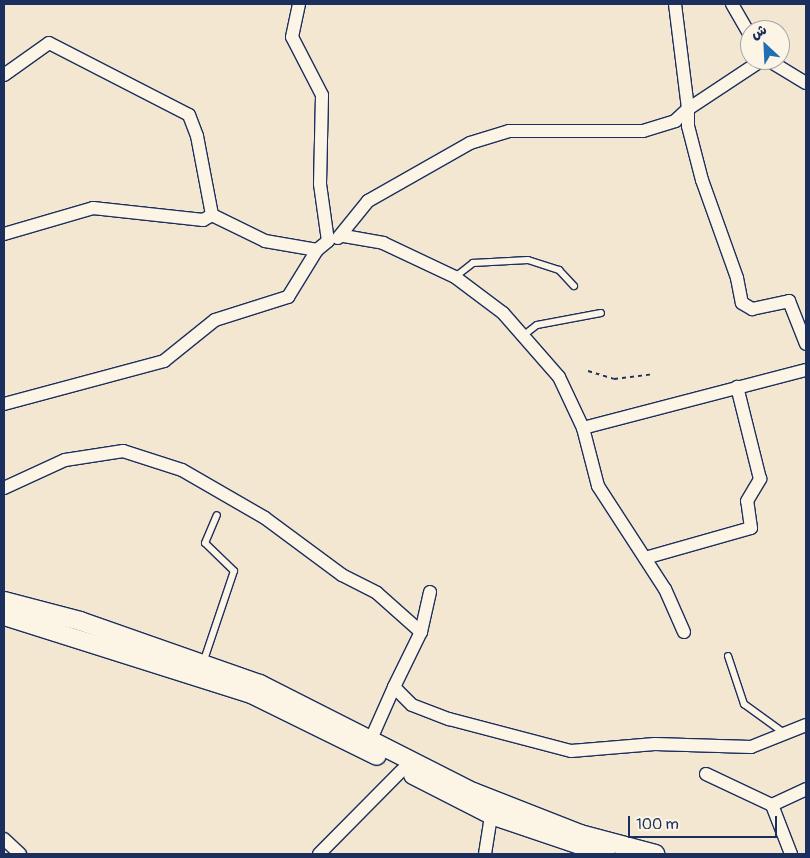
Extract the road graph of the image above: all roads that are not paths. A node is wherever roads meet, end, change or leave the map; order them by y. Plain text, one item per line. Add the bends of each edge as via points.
1 (299, 4) edge
2 (675, 4) edge
3 (732, 4) edge
4 (741, 20) edge
5 (747, 70) edge
6 (785, 70) edge
7 (4, 75) edge
8 (806, 82) edge
9 (688, 109) junction
10 (212, 214) junction
11 (4, 234) edge
12 (344, 236) junction
13 (328, 242) junction
14 (317, 250) junction
15 (455, 277) junction
16 (574, 286) dead end
17 (600, 312) dead end
18 (524, 335) junction
19 (806, 344) edge
20 (806, 370) edge
21 (737, 387) junction
22 (4, 404) edge
23 (583, 428) junction
24 (4, 488) edge
25 (217, 515) dead end
26 (645, 558) junction
27 (430, 592) dead end
28 (4, 601) edge
29 (4, 616) edge
30 (421, 632) junction
31 (684, 632) dead end
32 (728, 656) dead end
33 (202, 665) junction
34 (394, 687) junction
35 (806, 725) edge
36 (784, 734) junction
37 (371, 739) junction
38 (402, 770) junction
39 (706, 774) dead end
40 (806, 789) edge
41 (772, 805) junction
42 (491, 815) junction
43 (4, 839) edge
44 (20, 854) edge
45 (319, 854) edge
46 (485, 854) edge
47 (606, 854) edge
48 (655, 854) edge
49 (790, 854) edge

1 - 13 street via 292,37 322,95 320,184
2 - 9 street
3 - 4 street
5 - 9 street
6 - 8 street
7 - 10 street via 49,43 189,115 198,136
9 - 12 street via 674,122 643,131 509,131 470,143 368,201
9 - 19 street via 688,126 702,180 737,278 742,303 752,309 789,301
10 - 11 street via 203,220 93,208
10 - 14 street via 265,241
12 - 13 street
12 - 15 street via 383,243
13 - 14 street
14 - 22 street via 288,297 215,320 164,361
15 - 16 lane via 472,263 528,260 559,270
15 - 18 street via 503,313
17 - 18 lane via 537,325
18 - 23 street via 559,377
20 - 21 street
21 - 23 street
21 - 26 street via 760,479 747,501 751,528
23 - 26 street via 598,486
24 - 30 street via 65,460 88,455 124,451 152,458 182,470 265,518 342,575 377,593
25 - 33 lane via 205,543 234,571
26 - 31 street
27 - 30 street
28 - 33 main road via 80,621
29 - 38 main road via 251,694
30 - 34 street
32 - 36 lane via 744,704
33 - 37 main road via 260,684
34 - 36 street via 412,704 449,719 571,751 655,744 751,747
34 - 37 street
35 - 36 street
37 - 48 main road via 519,812
38 - 42 main road
38 - 45 street
39 - 41 street
40 - 41 street
41 - 49 street
42 - 46 street
42 - 47 main road
43 - 44 street

